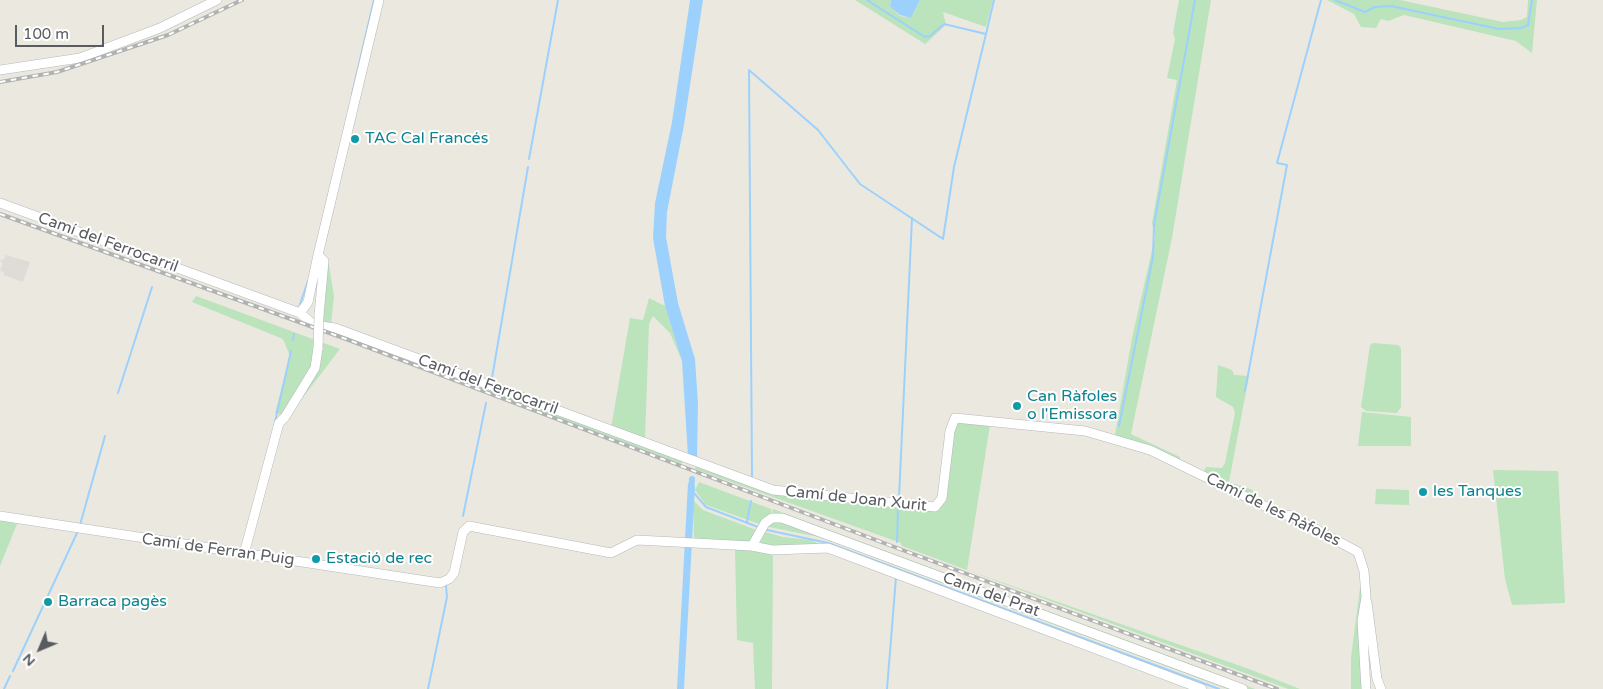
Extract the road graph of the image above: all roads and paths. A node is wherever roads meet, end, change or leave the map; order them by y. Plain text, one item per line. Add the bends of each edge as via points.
1 (217, 0) edge
2 (379, 0) edge
3 (0, 70) edge
4 (0, 203) edge
5 (318, 255) junction
6 (300, 313) junction
7 (1085, 431) joint
8 (678, 455) joint
9 (0, 516) edge
10 (752, 546) junction
11 (244, 554) junction
12 (1366, 597) junction
13 (1202, 689) edge
14 (1243, 689) edge
15 (1366, 689) edge
16 (1381, 689) edge

1 - 3 street via 160,28 80,58
2 - 5 street
4 - 6 street, Camí del Ferrocarril
5 - 6 street via 308,302
5 - 11 street, bridge via 324,261 315,368 279,423
6 - 8 street, Camí del Ferrocarril via 314,325 335,328
7 - 8 street, Camí de Joan Xurit via 955,418 950,431 942,498 935,507 773,490
7 - 12 street, Camí de les Ràfoles via 1150,450 1291,516 1358,552 1364,571
9 - 11 street, Camí de Ferran Puig
10 - 11 street, Camí de Ferran Puig via 637,540 611,553 469,526 464,532 454,572 440,583
10 - 13 street, Camí de Ferran Puig via 772,550 828,548
10 - 14 street, Camí del Prat via 765,523 772,518 782,518
12 - 15 street, Camí de les Ràfoles via 1362,621
12 - 16 street

